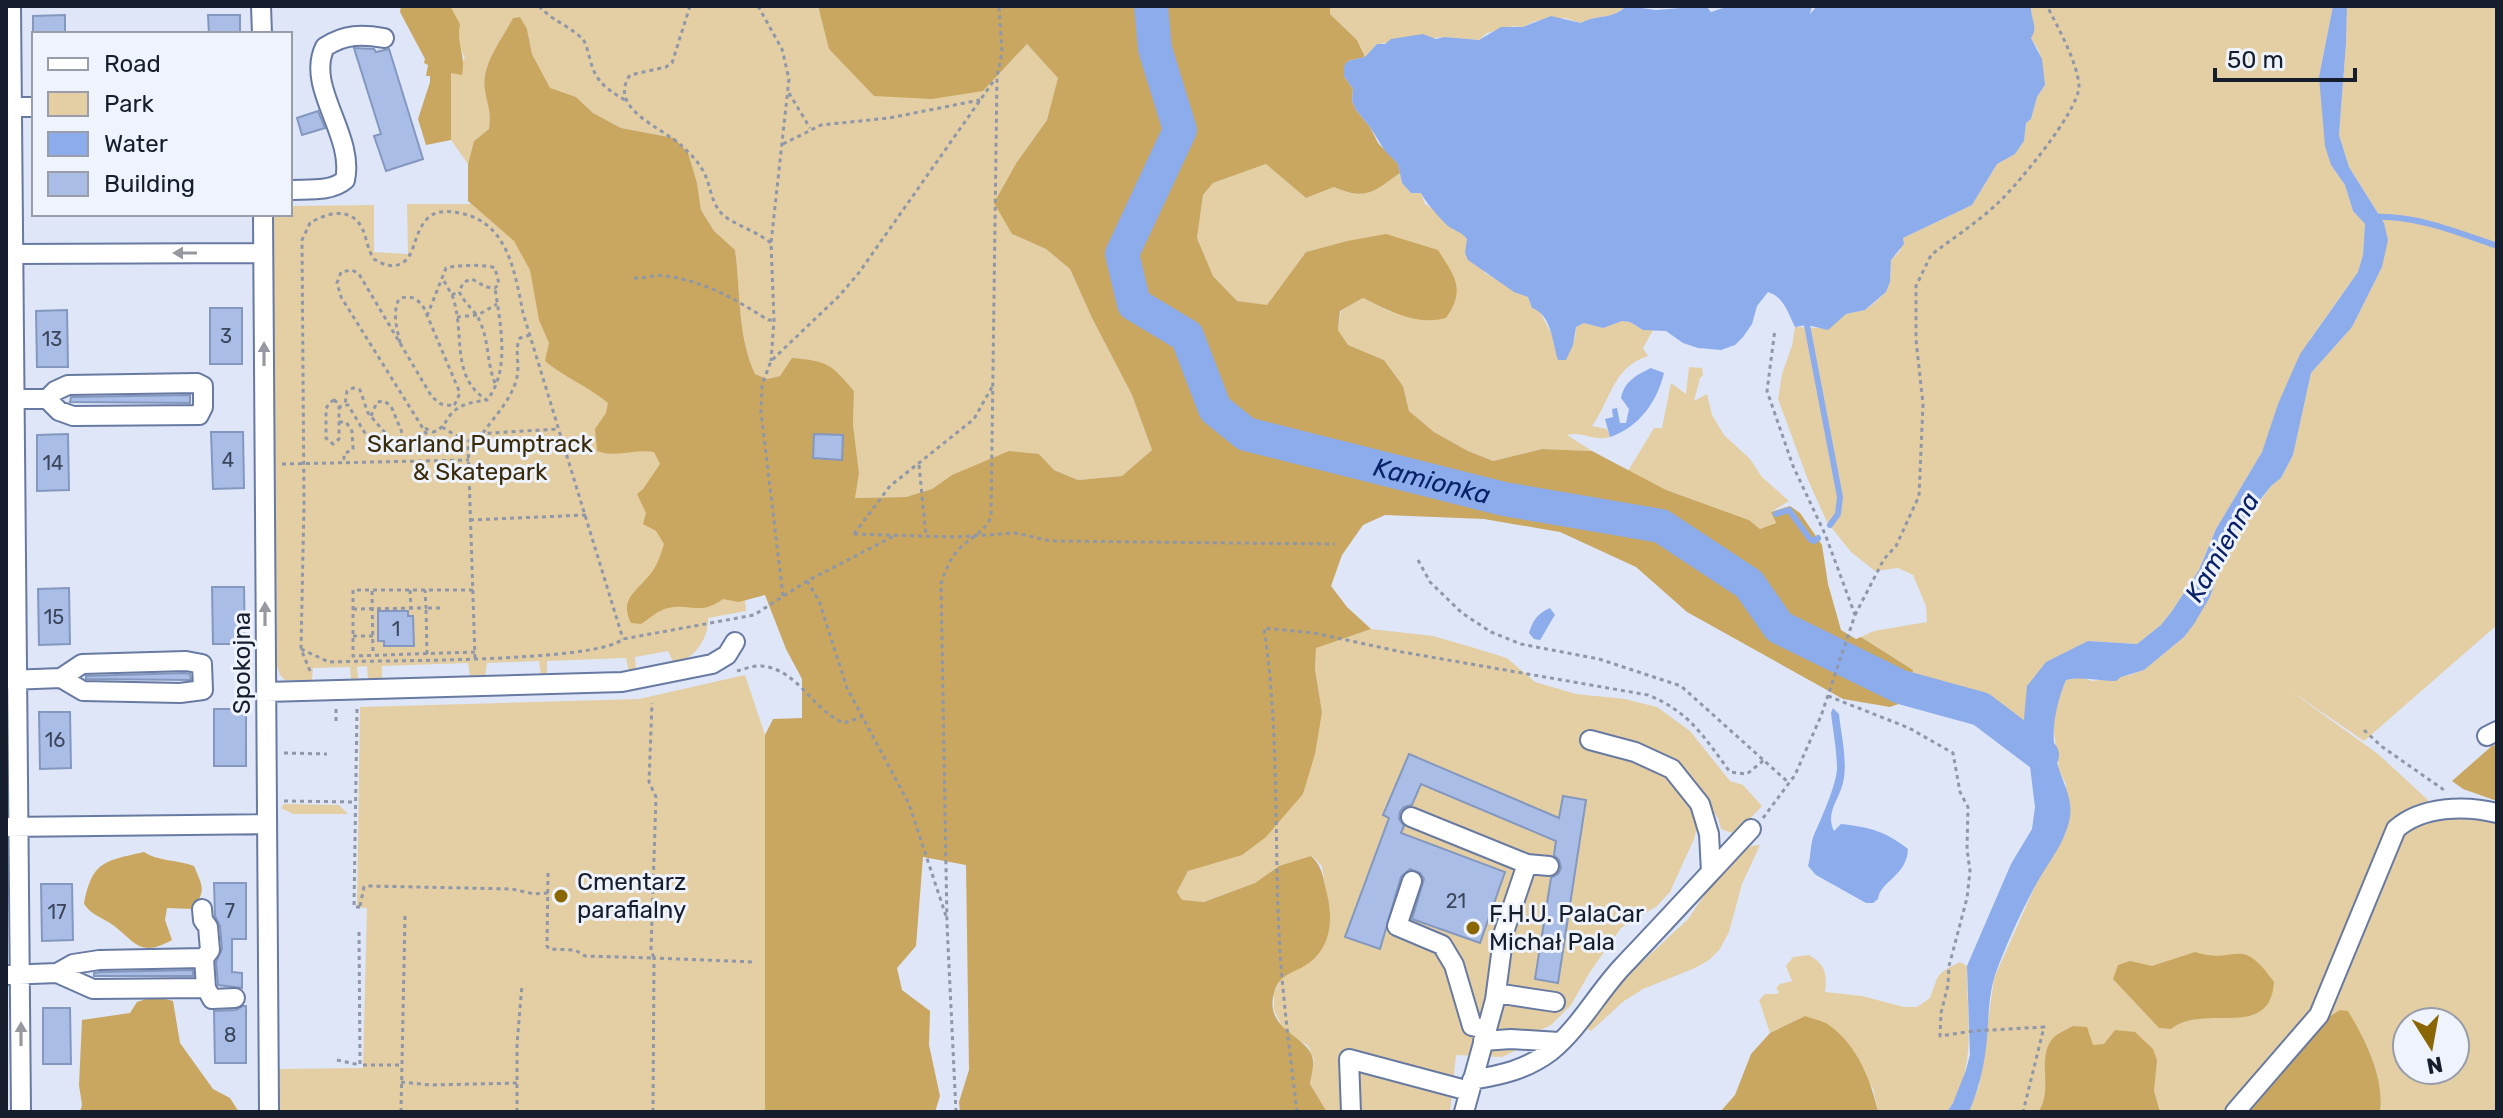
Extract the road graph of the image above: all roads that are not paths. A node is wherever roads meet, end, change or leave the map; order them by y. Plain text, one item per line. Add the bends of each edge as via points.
1 (11, 6) edge
2 (261, 6) edge
3 (262, 32) edge
4 (384, 38) dead end
5 (13, 107) junction
6 (32, 107) edge
7 (292, 190) edge
8 (263, 216) edge
9 (263, 253) junction
10 (14, 254) junction
11 (15, 399) junction
12 (47, 399) junction
13 (735, 642) dead end
14 (61, 678) junction
15 (12, 680) edge
16 (266, 692) junction
17 (1590, 740) dead end
18 (2497, 813) edge
19 (1411, 817) dead end
20 (267, 824) junction
21 (1756, 824) road end
22 (12, 827) edge
23 (1527, 864) junction
24 (1549, 866) dead end
25 (1711, 872) junction
26 (1412, 881) dead end
27 (202, 909) dead end
28 (204, 958) junction
29 (57, 973) junction
30 (13, 975) edge
31 (206, 988) junction
32 (1496, 993) junction
33 (235, 998) dead end
34 (1555, 1002) dead end
35 (1484, 1035) junction
36 (1559, 1042) junction
37 (1470, 1085) junction
38 (21, 1112) edge
39 (269, 1112) edge
40 (1351, 1112) edge
41 (1464, 1112) edge
42 (2235, 1112) edge

1 - 5 street
2 - 3 street
4 - 7 street via 348,36 325,47 319,69 347,158 345,180 338,186
5 - 6 street
5 - 10 street
8 - 9 street, Spokojna
9 -> 10 street
16 -> 9 street, Spokojna
10 - 11 street
11 - 12 street
11 - 15 street
12 - 12 street via 73,416 199,415 203,386 68,385
13 - 16 street via 712,664 622,682
14 - 14 street via 83,691 203,690 202,664 186,661 82,664
14 - 15 street
15 - 22 street
16 - 20 street, Spokojna
17 - 25 street via 1672,769 1700,804 1709,834
18 - 42 street via 2444,801 2396,829 2319,1015
19 - 23 street
20 - 22 street
20 - 39 street, Spokojna
21 - 25 street
22 - 30 street
23 - 24 street
23 - 32 street via 1504,932
25 - 36 street
26 - 35 street via 1397,926 1442,945 1454,965 1472,1026
27 - 28 street via 210,950
28 - 29 street via 99,960
28 - 31 street
29 - 30 street
29 - 31 street via 93,989
38 -> 30 street
31 - 33 street via 212,999
32 - 34 street
32 - 35 street
35 - 36 street
35 - 37 street
36 - 37 street via 1517,1072
37 - 40 street via 1349,1059
37 - 41 street

